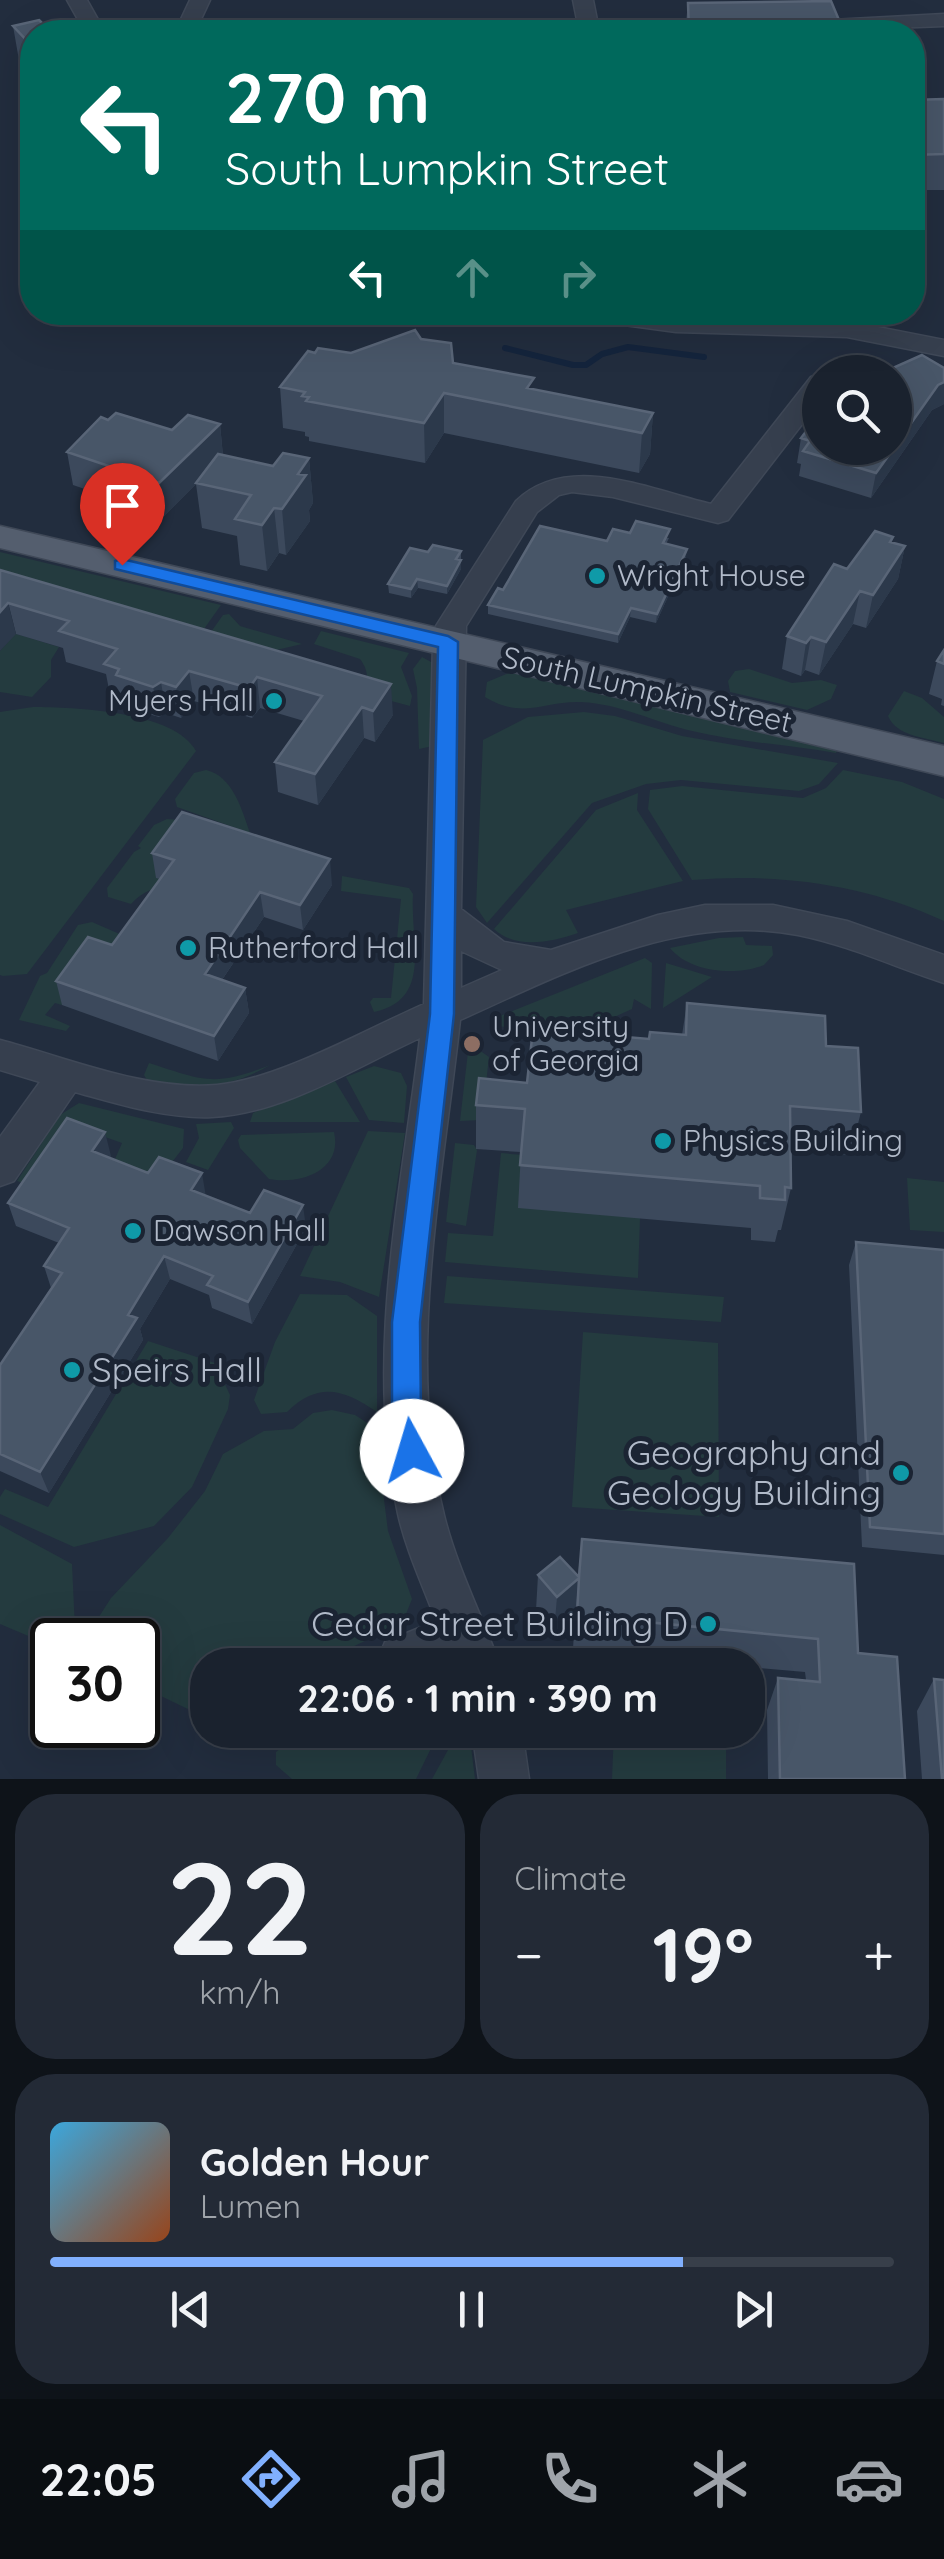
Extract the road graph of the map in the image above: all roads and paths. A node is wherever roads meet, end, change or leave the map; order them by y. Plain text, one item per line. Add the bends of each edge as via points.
1 (890, 0) edge
2 (906, 20) edge
3 (710, 325) edge
4 (848, 329) junction
5 (944, 335) edge
6 (841, 355) edge
7 (802, 405) edge
8 (0, 538) edge
9 (448, 642) junction
10 (944, 762) edge
11 (442, 910) junction
12 (559, 964) junction
13 (944, 970) edge
14 (442, 1014) junction
15 (0, 1056) edge
16 (67, 1074) junction
17 (0, 1169) edge
18 (469, 1648) edge
19 (500, 1748) edge
20 (504, 1779) edge

1 - 2 street
3 - 4 street
4 - 5 street
4 - 6 street via 849,345
7 - 9 street via 718,514 587,485 542,492 480,575
8 - 9 main road, South Lumpkin Street
9 - 10 main road, South Lumpkin Street
9 - 11 street
11 - 12 street via 483,950
11 - 14 street
12 - 13 street via 658,929 748,916 817,927
12 - 14 street
14 - 16 street via 256,1091 216,1101 181,1100
14 - 18 street via 406,1322 406,1419 422,1516
15 - 16 street
16 - 17 street
19 - 20 street

